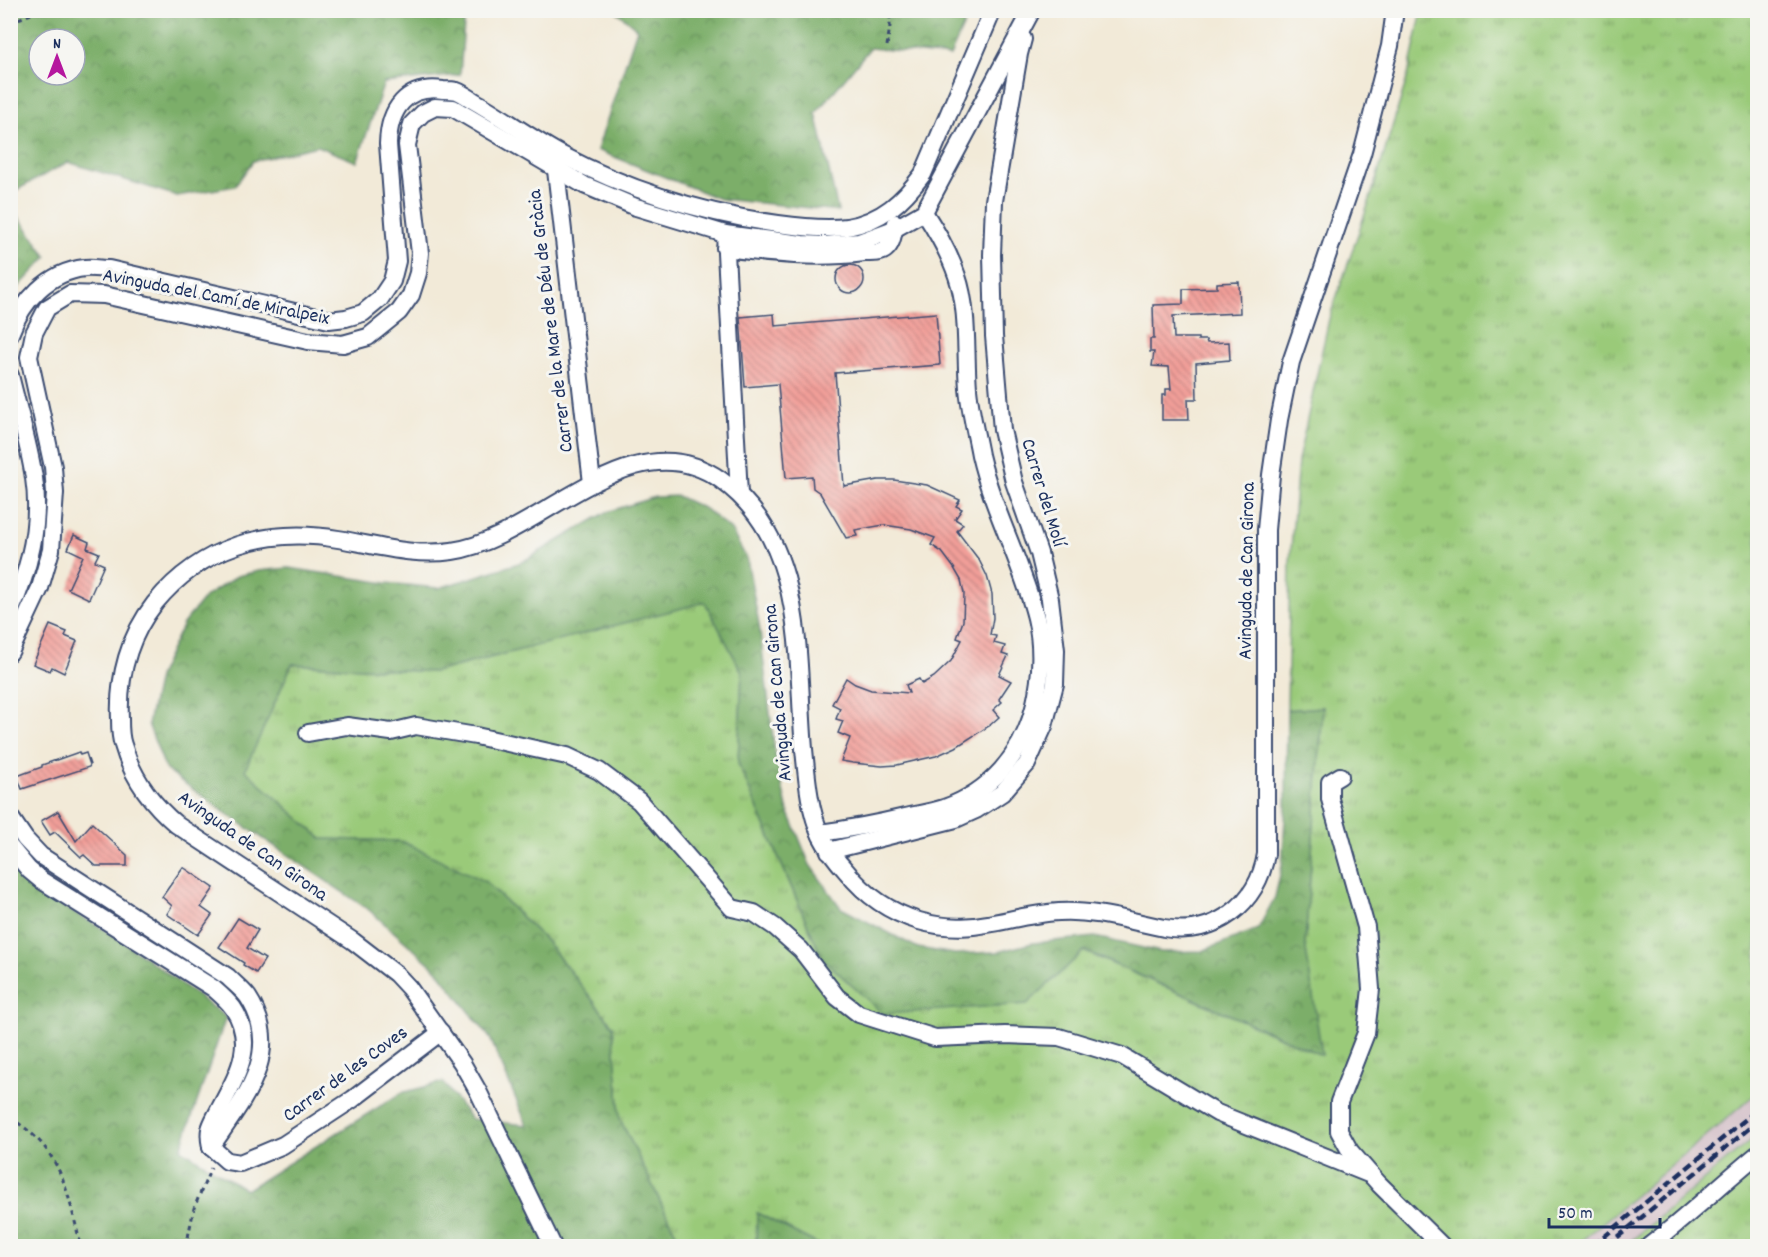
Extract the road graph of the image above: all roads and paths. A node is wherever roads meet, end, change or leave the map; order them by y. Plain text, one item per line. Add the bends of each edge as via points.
1 (42, 10) edge
2 (890, 10) edge
3 (993, 10) edge
4 (1032, 10) edge
5 (1395, 10) edge
6 (10, 22) edge
7 (887, 46) dead end
8 (559, 162) junction
9 (906, 197) junction
10 (924, 212) junction
11 (894, 229) junction
12 (725, 241) junction
13 (10, 334) edge
14 (10, 375) edge
15 (592, 483) junction
16 (739, 494) junction
17 (10, 612) edge
18 (10, 652) edge
19 (308, 733) dead end
20 (1340, 776) dead end
21 (10, 817) edge
22 (820, 833) junction
23 (10, 848) edge
24 (829, 851) junction
25 (441, 1032) junction
26 (10, 1118) edge
27 (215, 1152) junction
28 (1758, 1154) edge
29 (1371, 1175) junction
30 (81, 1246) edge
31 (188, 1246) edge
32 (553, 1246) edge
33 (1442, 1246) edge
34 (1649, 1246) edge

1 - 6 path
2 - 7 path
3 - 9 street, Avinguda del Camí de Miralpeix via 923,174
4 - 10 street
4 - 24 street, Carrer del Molí via 1019,54 994,201 994,336 1002,430 1050,599 1055,684 1044,726 1027,764 1002,793 956,819
5 - 24 street, Avinguda de Can Girona via 1390,46 1362,154 1291,362 1279,420 1266,530 1266,854 1264,870 1249,897 1219,921 1184,930 1078,912 1049,913 982,927 948,927 895,913 855,883
8 - 9 street, Avinguda del Camí de Miralpeix via 681,204 791,226 847,227 875,218
8 - 12 street, Avinguda del Camí de Miralpeix via 584,185
8 - 13 street, Avinguda del Camí de Miralpeix via 457,91 424,89 400,103 388,128 397,261 392,281 380,299 363,313 329,320 109,269 84,268 50,281 36,292
8 - 15 street, Carrer de la Mare de Déu de Gràcia
8 - 18 street, Avinguda del Camí de Miralpeix via 453,108 435,107 423,113 412,124 407,145 420,253 418,273 411,295 399,312 385,326 358,340 343,344 308,341 104,294 70,294 47,308 34,333 29,357 55,493 51,550 40,588
9 - 11 street
10 - 11 street, Avinguda del Camí de Miralpeix
10 - 22 street via 958,277 969,390 983,467 1036,618 1041,668 1037,695 1031,719 1011,760 990,783 971,796 943,808
11 - 12 street, Avinguda del Camí de Miralpeix via 859,242 824,245
11 - 12 street via 887,249 882,252 847,255 798,256
12 - 16 street
14 - 17 street via 34,479 36,518 21,588
15 - 16 street, Avinguda de Can Girona via 632,466 671,462 706,471
15 - 25 street, Avinguda de Can Girona via 492,540 451,552 407,551 289,534 233,546 188,571 165,591 142,620 124,664 121,741 132,769 159,810 353,941 409,988
16 - 22 street, Avinguda de Can Girona via 772,543 792,595 807,783
19 - 29 street via 346,726 391,732 416,726 567,756 599,771 639,801 732,908 754,913 775,927 801,950 837,997 859,1014 935,1038 1059,1037 1122,1056 1217,1113
20 - 29 street via 1330,782 1330,800 1366,927 1371,990 1366,1032 1339,1102 1339,1131
21 - 27 street via 41,856 56,868 228,977 246,995 260,1022 260,1062 254,1081
22 - 24 street, Avinguda de Can Girona
23 - 27 street via 41,880 213,988 233,1007 242,1026 243,1061 208,1132
25 - 27 street, Carrer de les Coves via 284,1145 240,1163 227,1161
25 - 32 street, Avinguda de Can Girona via 478,1091
26 - 30 path via 34,1134 49,1151 64,1180
27 - 31 path via 194,1208
28 - 34 street
29 - 33 street

